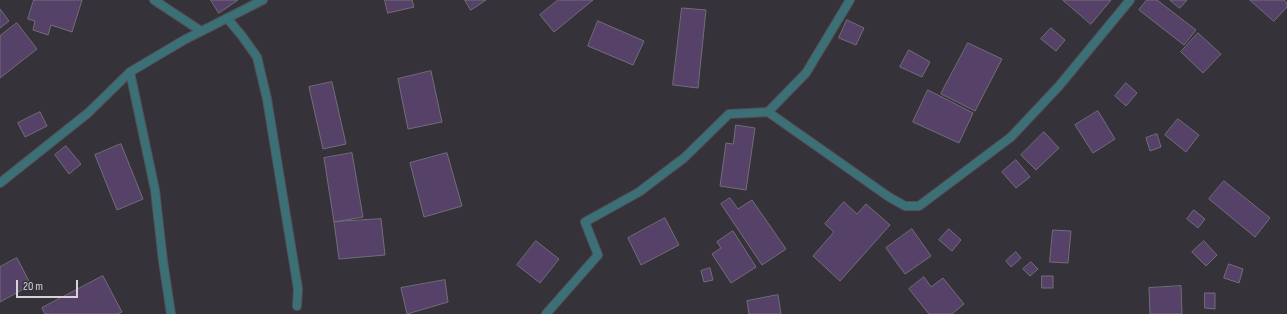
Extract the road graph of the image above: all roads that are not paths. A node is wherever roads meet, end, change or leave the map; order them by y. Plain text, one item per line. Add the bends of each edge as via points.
1 (154, 0) edge
2 (263, 0) edge
3 (850, 0) edge
4 (1130, 0) edge
5 (227, 18) junction
6 (201, 31) junction
7 (130, 72) junction
8 (768, 112) junction
9 (0, 184) edge
10 (297, 306) dead end
11 (171, 314) edge
12 (546, 314) edge

1 - 6 street
2 - 5 street
3 - 8 street via 806,73
4 - 8 street via 1059,86 1011,137 919,206 905,206 889,197
5 - 6 street
5 - 10 street via 257,57 298,289
6 - 7 street
7 - 9 street via 88,113
7 - 11 street via 156,190
8 - 12 street via 729,114 684,158 646,187 585,222 598,255

